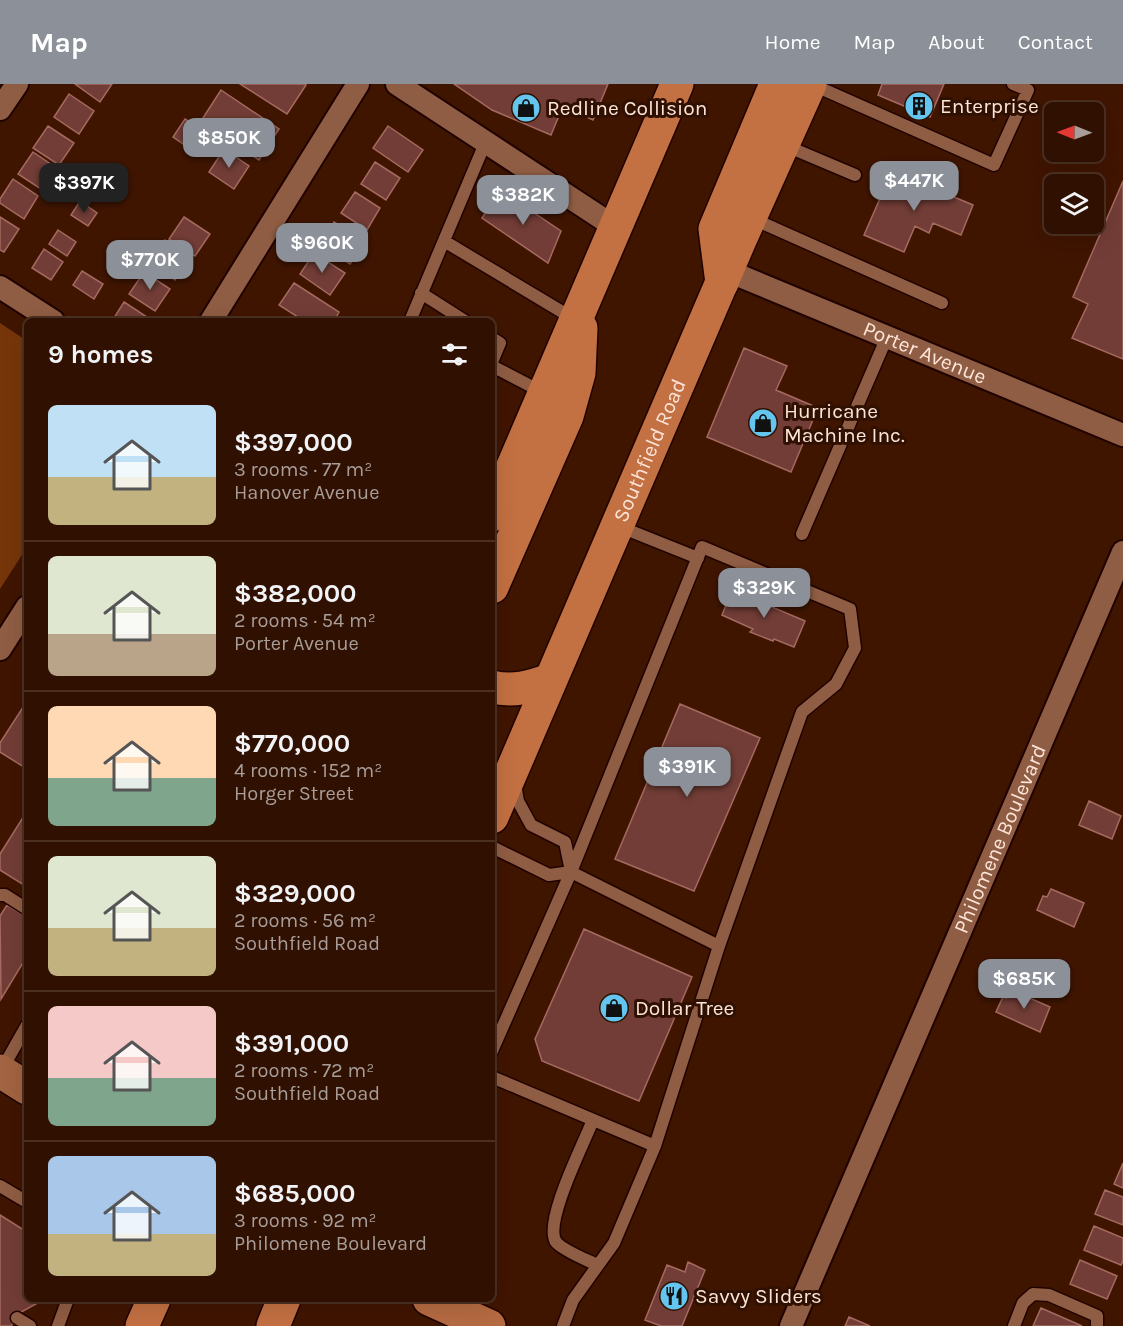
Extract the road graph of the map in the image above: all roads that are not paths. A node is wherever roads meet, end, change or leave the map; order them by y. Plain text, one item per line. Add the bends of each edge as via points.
1 (17, 84) edge
2 (358, 84) edge
3 (397, 84) edge
4 (677, 84) edge
5 (776, 84) edge
6 (810, 84) edge
7 (1013, 84) edge
8 (0, 110) edge
9 (486, 141) junction
10 (783, 145) junction
11 (855, 175) dead end
12 (750, 218) junction
13 (615, 227) junction
14 (444, 241) junction
15 (725, 278) junction
16 (0, 287) edge
17 (421, 293) junction
18 (942, 303) dead end
19 (579, 312) junction
20 (48, 318) edge
21 (213, 318) edge
22 (411, 318) edge
23 (460, 318) edge
24 (887, 337) junction
25 (495, 340) edge
26 (495, 356) edge
27 (495, 366) edge
28 (544, 393) junction
29 (1123, 435) edge
30 (495, 507) edge
31 (617, 526) junction
32 (802, 534) dead end
33 (1123, 552) edge
34 (698, 558) junction
35 (495, 579) edge
36 (24, 612) edge
37 (0, 648) edge
38 (550, 680) junction
39 (495, 688) edge
40 (512, 769) junction
41 (495, 810) edge
42 (495, 848) edge
43 (571, 872) junction
44 (0, 895) edge
45 (24, 907) edge
46 (719, 946) junction
47 (24, 1034) edge
48 (495, 1044) edge
49 (9, 1077) edge
50 (495, 1078) edge
51 (593, 1120) junction
52 (655, 1146) junction
53 (0, 1186) edge
54 (24, 1200) edge
55 (597, 1265) junction
56 (67, 1302) edge
57 (283, 1302) edge
58 (436, 1302) edge
59 (17, 1318) dead end
60 (30, 1326) edge
61 (58, 1326) edge
62 (273, 1326) edge
63 (489, 1326) edge
64 (563, 1326) edge
65 (791, 1326) edge
66 (1014, 1326) edge
67 (1097, 1326) edge

1 - 8 street
2 - 21 street
3 - 9 street
4 - 13 highway
5 - 15 highway via 715,229
6 - 7 lane via 994,165 1028,90
6 - 10 highway, Southfield Road
9 - 13 street
9 - 14 lane
10 - 11 lane
10 - 12 highway, Southfield Road
12 - 15 highway, Southfield Road
12 - 18 lane
13 - 19 highway
14 - 17 lane
14 - 19 lane
15 - 24 street, Porter Avenue
15 - 31 highway, Southfield Road
16 - 20 street
17 - 22 lane
17 - 23 lane
19 - 28 highway
19 - 35 highway via 579,372 567,416
24 - 29 street, Porter Avenue
24 - 32 lane
25 - 26 lane via 500,343
27 - 28 lane
28 - 30 highway
31 - 34 lane
31 - 38 highway, Southfield Road
33 - 65 street, Philomene Boulevard
34 - 43 lane
34 - 46 lane via 702,547 850,609 855,648 836,684 802,712
36 - 37 street
38 - 39 highway via 527,689
38 - 40 highway, Southfield Road
40 - 41 highway, Southfield Road
40 - 43 lane via 518,801 531,825 565,842
42 - 43 lane via 549,874
43 - 46 lane
43 - 48 lane
44 - 45 lane
46 - 52 lane
47 - 49 lane
50 - 51 lane
51 - 52 lane
51 - 55 lane via 555,1211 553,1235 557,1244
52 - 55 lane via 614,1243
53 - 54 lane
55 - 64 lane via 573,1300
56 - 61 lane
57 - 62 highway
58 - 63 main road
59 - 60 lane
66 - 67 lane via 1023,1303 1033,1294 1049,1295 1097,1316

